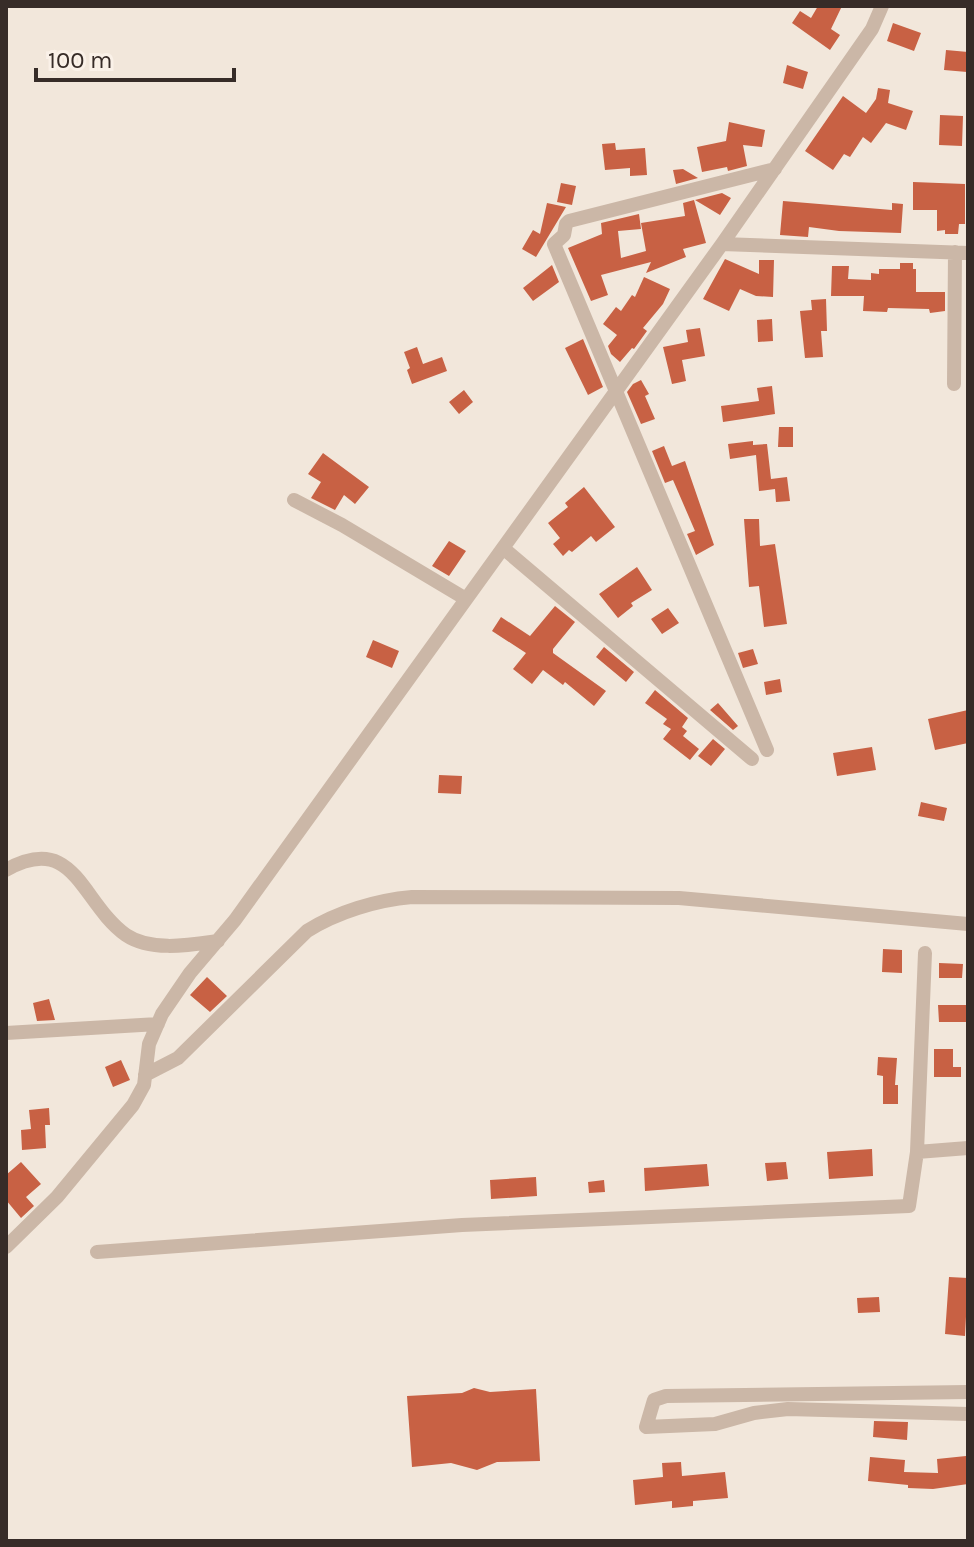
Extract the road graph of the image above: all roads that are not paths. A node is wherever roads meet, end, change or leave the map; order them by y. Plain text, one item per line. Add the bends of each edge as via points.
1 (882, 6) edge
2 (775, 169) junction
3 (722, 244) junction
4 (962, 252) edge
5 (954, 384) dead end
6 (618, 389) junction
7 (294, 500) dead end
8 (503, 548) junction
9 (466, 599) junction
10 (767, 750) dead end
11 (752, 759) dead end
12 (6, 870) edge
13 (968, 924) edge
14 (218, 941) junction
15 (925, 953) dead end
16 (158, 1024) junction
17 (6, 1033) edge
18 (145, 1075) junction
19 (968, 1148) edge
20 (917, 1152) junction
21 (6, 1247) edge
22 (97, 1252) dead end
23 (968, 1392) edge
24 (968, 1414) edge

1 - 2 street via 872,29
2 - 3 street
2 - 6 street via 566,222 555,246
3 - 4 street
3 - 6 street
4 - 5 street
6 - 8 street
6 - 10 street
7 - 9 street
8 - 9 street
8 - 11 street
9 - 14 street
12 - 14 street via 32,858 51,858 67,866 128,936 179,946
13 - 18 street via 679,898 384,901 307,931 178,1058
14 - 16 street
15 - 20 street
16 - 17 street
16 - 18 street
18 - 21 street via 133,1105 57,1197
19 - 20 street
20 - 22 street via 912,1203 906,1207 462,1225
23 - 24 street via 666,1396 654,1400 646,1427 715,1424 788,1409

